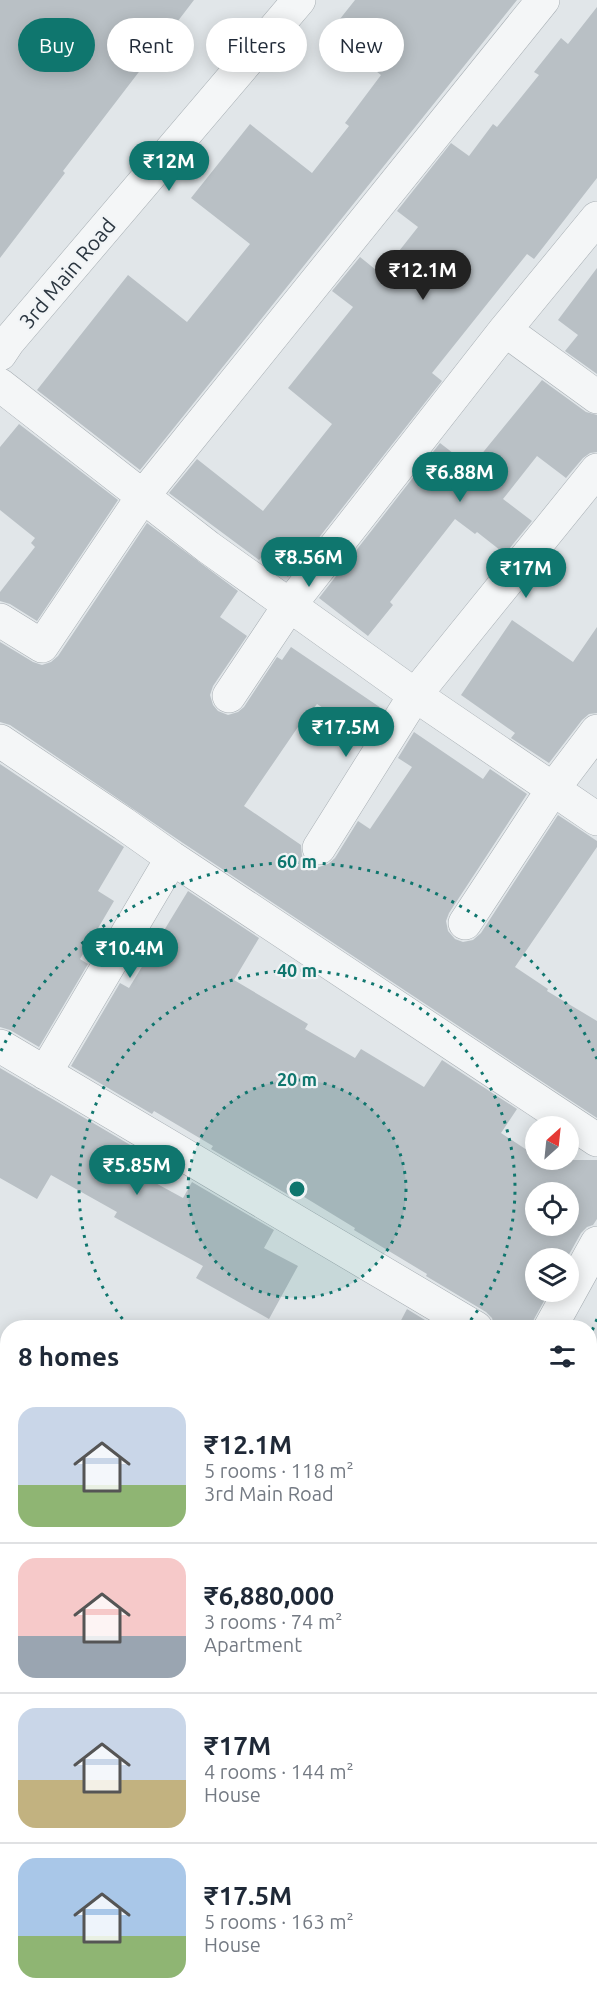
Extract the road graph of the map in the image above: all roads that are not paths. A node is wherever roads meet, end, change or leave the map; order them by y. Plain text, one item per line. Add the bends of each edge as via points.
1 (299, 0) edge
2 (543, 0) edge
3 (597, 218) edge
4 (505, 330) junction
5 (0, 354) edge
6 (0, 385) edge
7 (597, 397) edge
8 (597, 470) edge
9 (143, 496) junction
10 (289, 606) junction
11 (0, 620) edge
12 (416, 695) junction
13 (229, 696) dead end
14 (597, 731) edge
15 (0, 741) edge
16 (553, 789) junction
17 (597, 819) edge
18 (319, 848) dead end
19 (172, 858) junction
20 (465, 923) dead end
21 (0, 1046) edge
22 (45, 1073) junction
23 (597, 1140) edge
24 (597, 1243) edge
25 (462, 1320) edge
26 (554, 1320) edge

1 - 5 street, 3rd Main Road
2 - 9 street
3 - 4 street
4 - 7 street
4 - 10 street
6 - 9 street
8 - 12 street
9 - 10 street
9 - 11 street via 42,646
10 - 12 street
10 - 13 street
12 - 16 street
12 - 18 street
14 - 16 street
15 - 19 street
16 - 17 street
16 - 20 street
19 - 22 street
19 - 23 street
21 - 22 street
22 - 25 street
24 - 26 street

